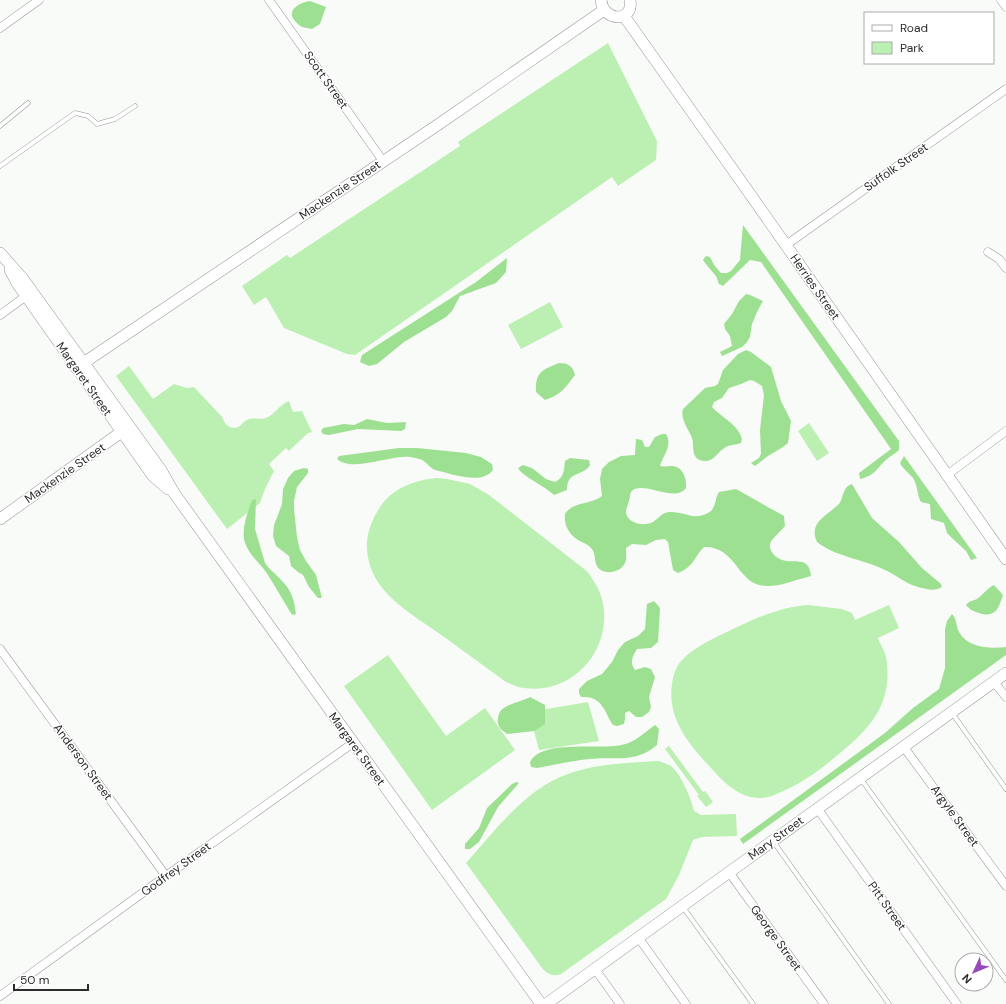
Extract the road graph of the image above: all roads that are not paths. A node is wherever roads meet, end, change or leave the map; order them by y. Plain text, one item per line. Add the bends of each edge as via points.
1 (39, 0) edge
2 (269, 0) edge
3 (630, 0) edge
4 (1001, 0) edge
5 (602, 5) edge
6 (1006, 7) edge
7 (624, 16) junction
8 (0, 28) edge
9 (1006, 89) edge
10 (28, 103) dead end
11 (135, 106) dead end
12 (0, 126) edge
13 (383, 161) junction
14 (0, 166) edge
15 (786, 245) junction
16 (988, 252) dead end
17 (2, 256) edge
18 (1006, 268) edge
19 (26, 296) junction
20 (0, 315) edge
21 (79, 365) junction
22 (125, 429) junction
23 (1006, 431) edge
24 (947, 475) junction
25 (0, 519) edge
26 (1006, 559) edge
27 (0, 649) edge
28 (1006, 674) edge
29 (994, 682) junction
30 (1006, 697) edge
31 (951, 712) junction
32 (353, 743) junction
33 (903, 746) junction
34 (860, 778) junction
35 (1006, 789) edge
36 (817, 808) junction
37 (772, 841) junction
38 (729, 872) junction
39 (166, 876) junction
40 (1006, 886) edge
41 (682, 906) junction
42 (638, 937) junction
43 (595, 969) junction
44 (1006, 980) edge
45 (0, 996) edge
46 (541, 1004) edge
47 (546, 1004) edge
48 (620, 1004) edge
49 (686, 1004) edge
50 (753, 1004) edge
51 (824, 1004) edge
52 (889, 1004) edge
53 (957, 1004) edge

1 - 8 street
2 - 13 street, Scott Street
3 - 7 street via 630,9
4 - 6 street
5 - 7 street via 608,14 614,17
5 - 13 street, Mackenzie Street via 445,120
7 - 15 street, Herries Street
9 - 15 street, Suffolk Street
10 - 12 lane
11 - 14 lane via 115,120 97,124 88,116 75,113
13 - 21 street, Mackenzie Street
15 - 24 street, Herries Street
16 - 18 street via 999,259
17 - 19 street, Margaret Street
17 - 21 street, Margaret Street via 23,279
19 - 20 street
19 - 21 street, Margaret Street
21 - 22 street, Margaret Street
22 - 25 street, Mackenzie Street
22 - 32 street, Margaret Street via 161,470 174,493
23 - 24 street
24 - 26 street, Herries Street
27 - 39 street, Anderson Street
28 - 29 street, Mary Street
29 - 30 street
29 - 31 street, Mary Street
31 - 33 street, Mary Street
31 - 35 lane
32 - 39 street, Godfrey Street
32 - 46 street, Margaret Street
33 - 34 street, Mary Street
33 - 40 street, Argyle Street
34 - 36 street, Mary Street
34 - 44 lane
36 - 37 street, Mary Street
36 - 53 street, Pitt Street
37 - 38 street, Mary Street
37 - 52 lane
38 - 41 street, Mary Street
38 - 51 street, George Street
39 - 45 street, Godfrey Street
41 - 42 street, Mary Street
41 - 50 lane
42 - 43 street, Mary Street
42 - 49 street
43 - 47 street, Mary Street
43 - 48 street

